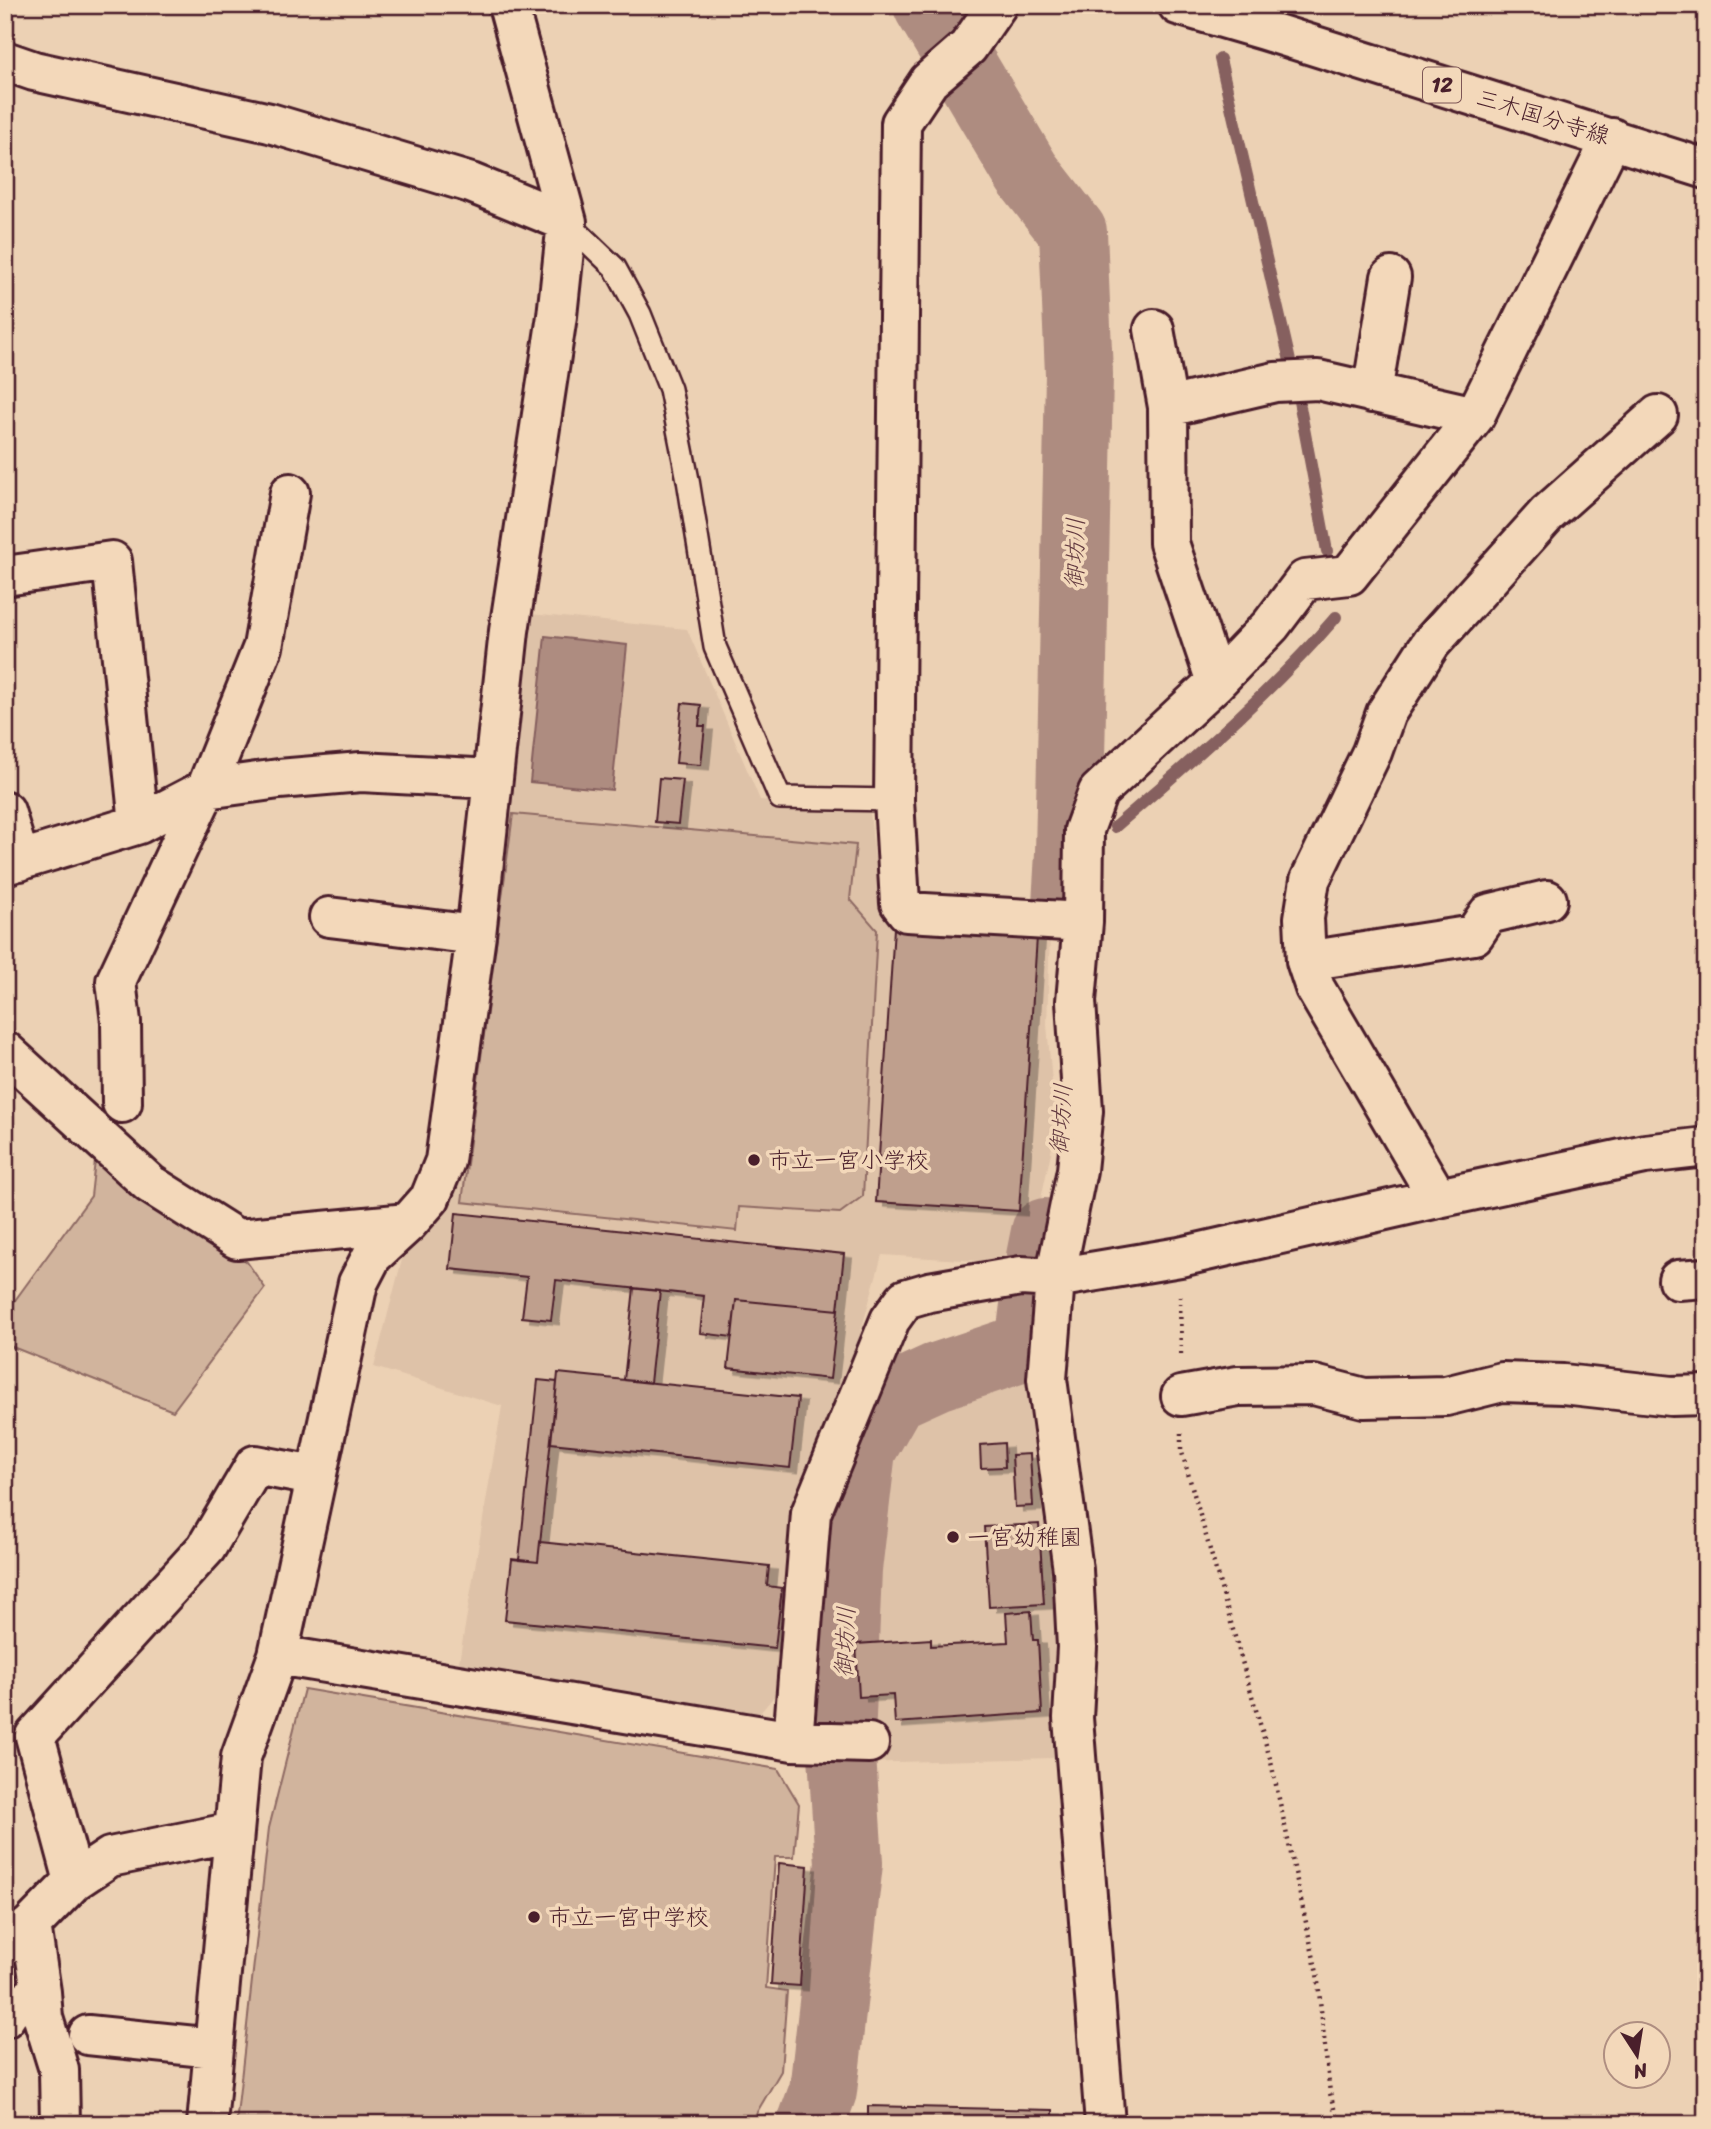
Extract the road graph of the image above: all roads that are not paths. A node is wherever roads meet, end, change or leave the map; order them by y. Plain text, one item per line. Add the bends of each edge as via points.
1 (508, 5) edge
2 (996, 5) edge
3 (1178, 5) edge
4 (5, 61) edge
5 (1612, 138) junction
6 (1706, 169) edge
7 (567, 222) junction
8 (1391, 277) dead end
9 (1154, 329) dead end
10 (1373, 393) junction
11 (1168, 407) junction
12 (1658, 415) dead end
13 (1475, 416) junction
14 (290, 493) dead end
15 (5, 576) edge
16 (1216, 682) junction
17 (493, 779) junction
18 (206, 789) junction
19 (894, 800) junction
20 (5, 811) edge
21 (139, 824) junction
22 (13, 863) edge
23 (1548, 900) dead end
24 (329, 917) dead end
25 (1070, 921) junction
26 (476, 935) junction
27 (1306, 961) junction
28 (5, 1051) edge
29 (122, 1103) dead end
30 (1706, 1147) edge
31 (1438, 1198) junction
32 (408, 1223) junction
33 (1042, 1277) junction
34 (1706, 1395) edge
35 (1181, 1396) road end
36 (314, 1476) junction
37 (278, 1655) junction
38 (805, 1742) junction
39 (869, 1743) dead end
40 (234, 1832) junction
41 (74, 1881) junction
42 (18, 1935) edge
43 (41, 1992) junction
44 (5, 2018) edge
45 (88, 2035) dead end
46 (214, 2048) junction
47 (60, 2124) edge
48 (207, 2124) edge
49 (1105, 2124) edge

1 - 7 street
2 - 19 street via 968,47 929,81 901,123
3 - 5 street, 三木国分寺線 / 12
4 - 7 street via 284,127 471,183
5 - 6 street, 三木国分寺線 / 12
5 - 13 street
7 - 17 street via 509,631
7 - 19 lane via 615,268 640,314 670,388 715,647 780,798
8 - 10 street
9 - 11 street
10 - 11 street via 1318,380 1275,382
10 - 13 street
11 - 16 street via 1169,543
12 - 27 street via 1547,514 1423,655 1386,713 1310,880 1304,918
13 - 16 street via 1349,575 1305,580 1271,625
14 - 18 street via 263,647
15 - 21 street via 112,561
16 - 25 street via 1098,792 1084,831
17 - 18 street via 361,772
17 - 26 street
18 - 21 street
18 - 29 street via 116,981
19 - 25 street via 900,903 907,912
20 - 22 street
21 - 22 street
23 - 27 street via 1488,914 1474,935
24 - 26 street
25 - 33 street via 1083,1111 1077,1170
26 - 32 street via 445,1161 430,1198
27 - 31 street via 1315,988
28 - 32 street via 150,1184 236,1239
30 - 31 street via 1645,1154
31 - 33 street via 1180,1257
32 - 36 street via 372,1256 358,1283
33 - 38 street via 929,1292 905,1299 890,1320 811,1513
33 - 49 street via 1048,1379 1073,1570 1077,1647 1073,1718
34 - 35 street via 1502,1382 1446,1396 1364,1398 1314,1385 1238,1386
36 - 37 street
36 - 41 street via 255,1465 206,1548 35,1737
37 - 38 street
37 - 40 street via 241,1757
38 - 39 street
40 - 41 street via 110,1857
40 - 46 street
41 - 42 street
42 - 43 street
43 - 44 street via 11,2008
43 - 47 street via 43,2018 59,2070
45 - 46 street
46 - 48 street

